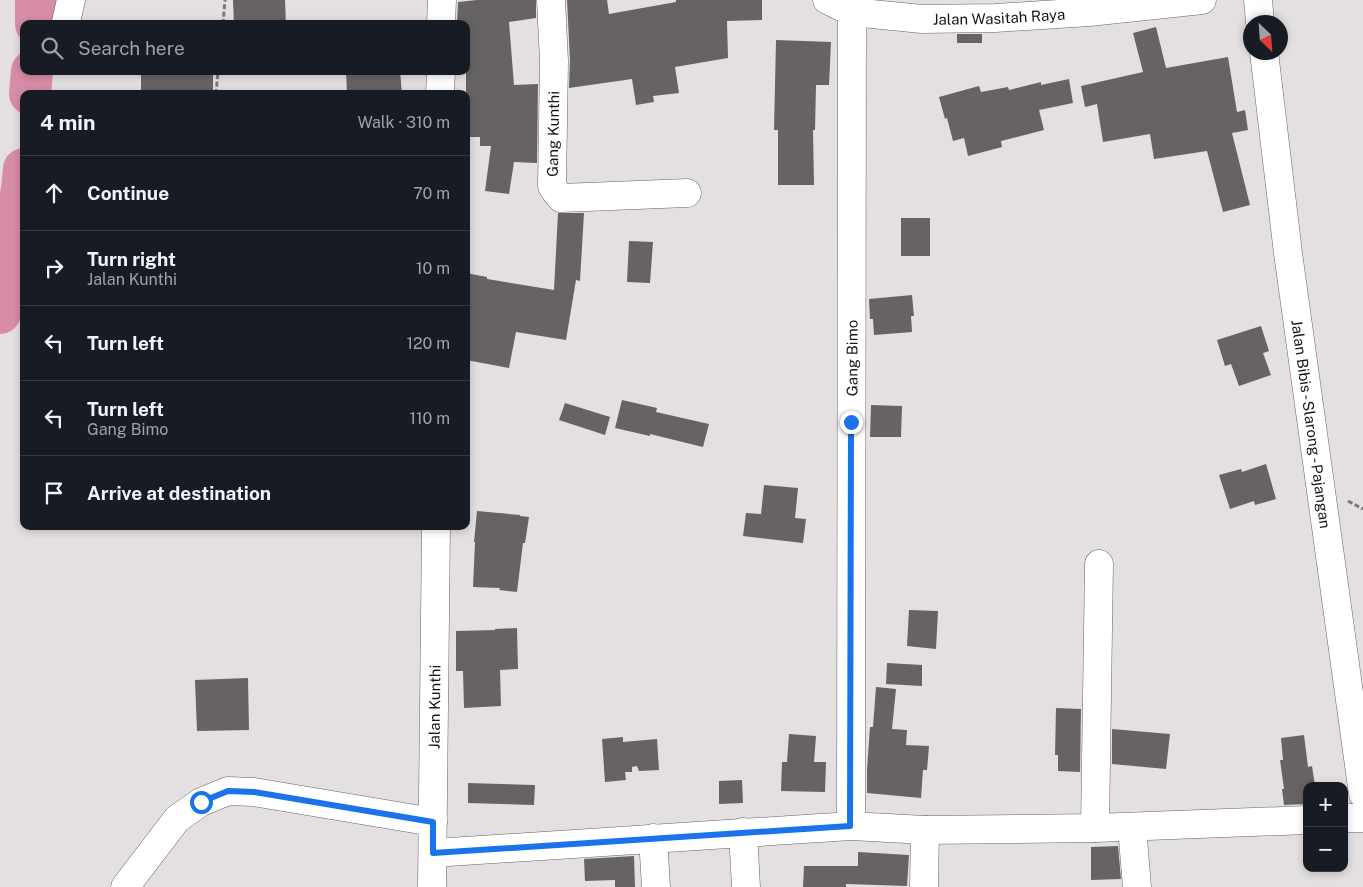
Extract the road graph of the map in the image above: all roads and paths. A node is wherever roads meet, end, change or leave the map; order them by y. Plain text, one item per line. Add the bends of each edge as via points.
1 (225, 0) edge
2 (442, 0) edge
3 (551, 0) edge
4 (827, 0) edge
5 (1202, 0) edge
6 (1258, 0) edge
7 (852, 12) junction
8 (1259, 15) edge
9 (222, 20) edge
10 (441, 20) edge
11 (1265, 60) edge
12 (218, 75) edge
13 (441, 75) edge
14 (216, 90) edge
15 (440, 90) edge
16 (688, 193) dead end
17 (436, 530) edge
18 (1099, 564) dead end
19 (1363, 794) edge
20 (1348, 818) edge
21 (1363, 818) edge
22 (1303, 820) edge
23 (433, 822) junction
24 (850, 826) junction
25 (1094, 828) junction
26 (1132, 828) junction
27 (925, 830) junction
28 (743, 832) junction
29 (653, 838) junction
30 (433, 853) junction
31 (125, 887) edge
32 (432, 887) edge
33 (656, 887) edge
34 (746, 887) edge
35 (924, 887) edge
36 (1137, 887) edge

1 - 9 path
2 - 10 street
3 - 16 street, Gang Kunthi via 554,61 552,186 556,192 562,198
4 - 7 street, Jalan Wasitah Raya
5 - 7 street, Jalan Wasitah Raya via 995,18 922,18
6 - 8 street
7 - 24 street, Gang Bimo
11 - 19 street, Jalan Bibis - Slarong - Pajangan via 1288,253
12 - 14 path
13 - 15 street
17 - 23 street, Jalan Kunthi
18 - 25 street
20 - 21 street
22 - 26 street
23 - 30 street, Jalan Kunthi
23 - 31 street via 254,792 228,791 201,802 177,819
24 - 27 street
24 - 28 street
25 - 26 street
25 - 27 street
26 - 36 street
27 - 35 street
28 - 29 street
28 - 34 street
29 - 30 street
29 - 33 street
30 - 32 street, Jalan Kunthi

